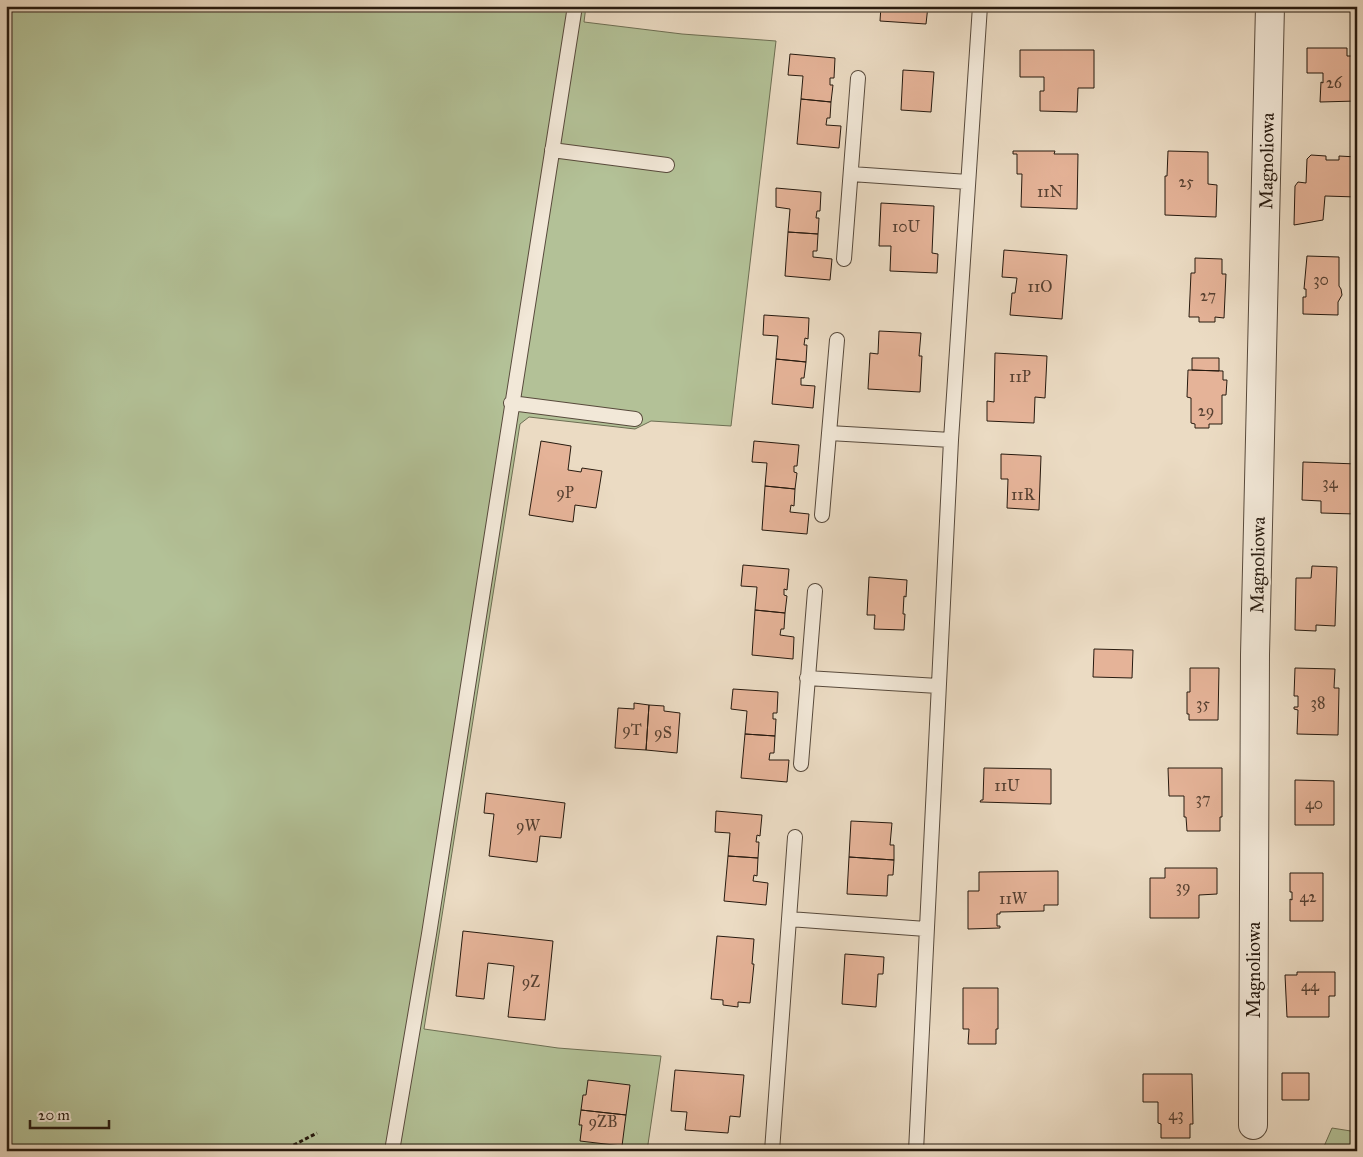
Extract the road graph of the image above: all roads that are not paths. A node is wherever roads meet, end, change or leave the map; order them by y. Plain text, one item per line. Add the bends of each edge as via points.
1 (575, 6) edge
2 (980, 6) edge
3 (1270, 6) edge
4 (858, 78) dead end
5 (552, 150) junction
6 (667, 165) dead end
7 (851, 174) junction
8 (968, 182) junction
9 (844, 259) dead end
10 (837, 340) dead end
11 (512, 403) junction
12 (635, 419) dead end
13 (829, 433) junction
14 (951, 440) junction
15 (822, 515) dead end
16 (815, 591) dead end
17 (808, 678) junction
18 (938, 686) junction
19 (801, 764) dead end
20 (795, 837) dead end
21 (789, 919) junction
22 (926, 929) junction
23 (1253, 1125) dead end
24 (392, 1151) edge
25 (772, 1151) edge
26 (916, 1151) edge

1 - 5 lane
2 - 8 lane
3 - 23 street, Magnoliowa via 1255,654
4 - 7 lane
5 - 6 lane
5 - 11 lane
7 - 8 lane
7 - 9 lane
8 - 14 lane
10 - 13 lane
11 - 12 lane
11 - 24 lane
13 - 14 lane
13 - 15 lane
14 - 18 lane
16 - 17 lane
17 - 18 lane
17 - 19 lane
18 - 22 lane
20 - 21 lane
21 - 22 lane
21 - 25 lane
22 - 26 lane

